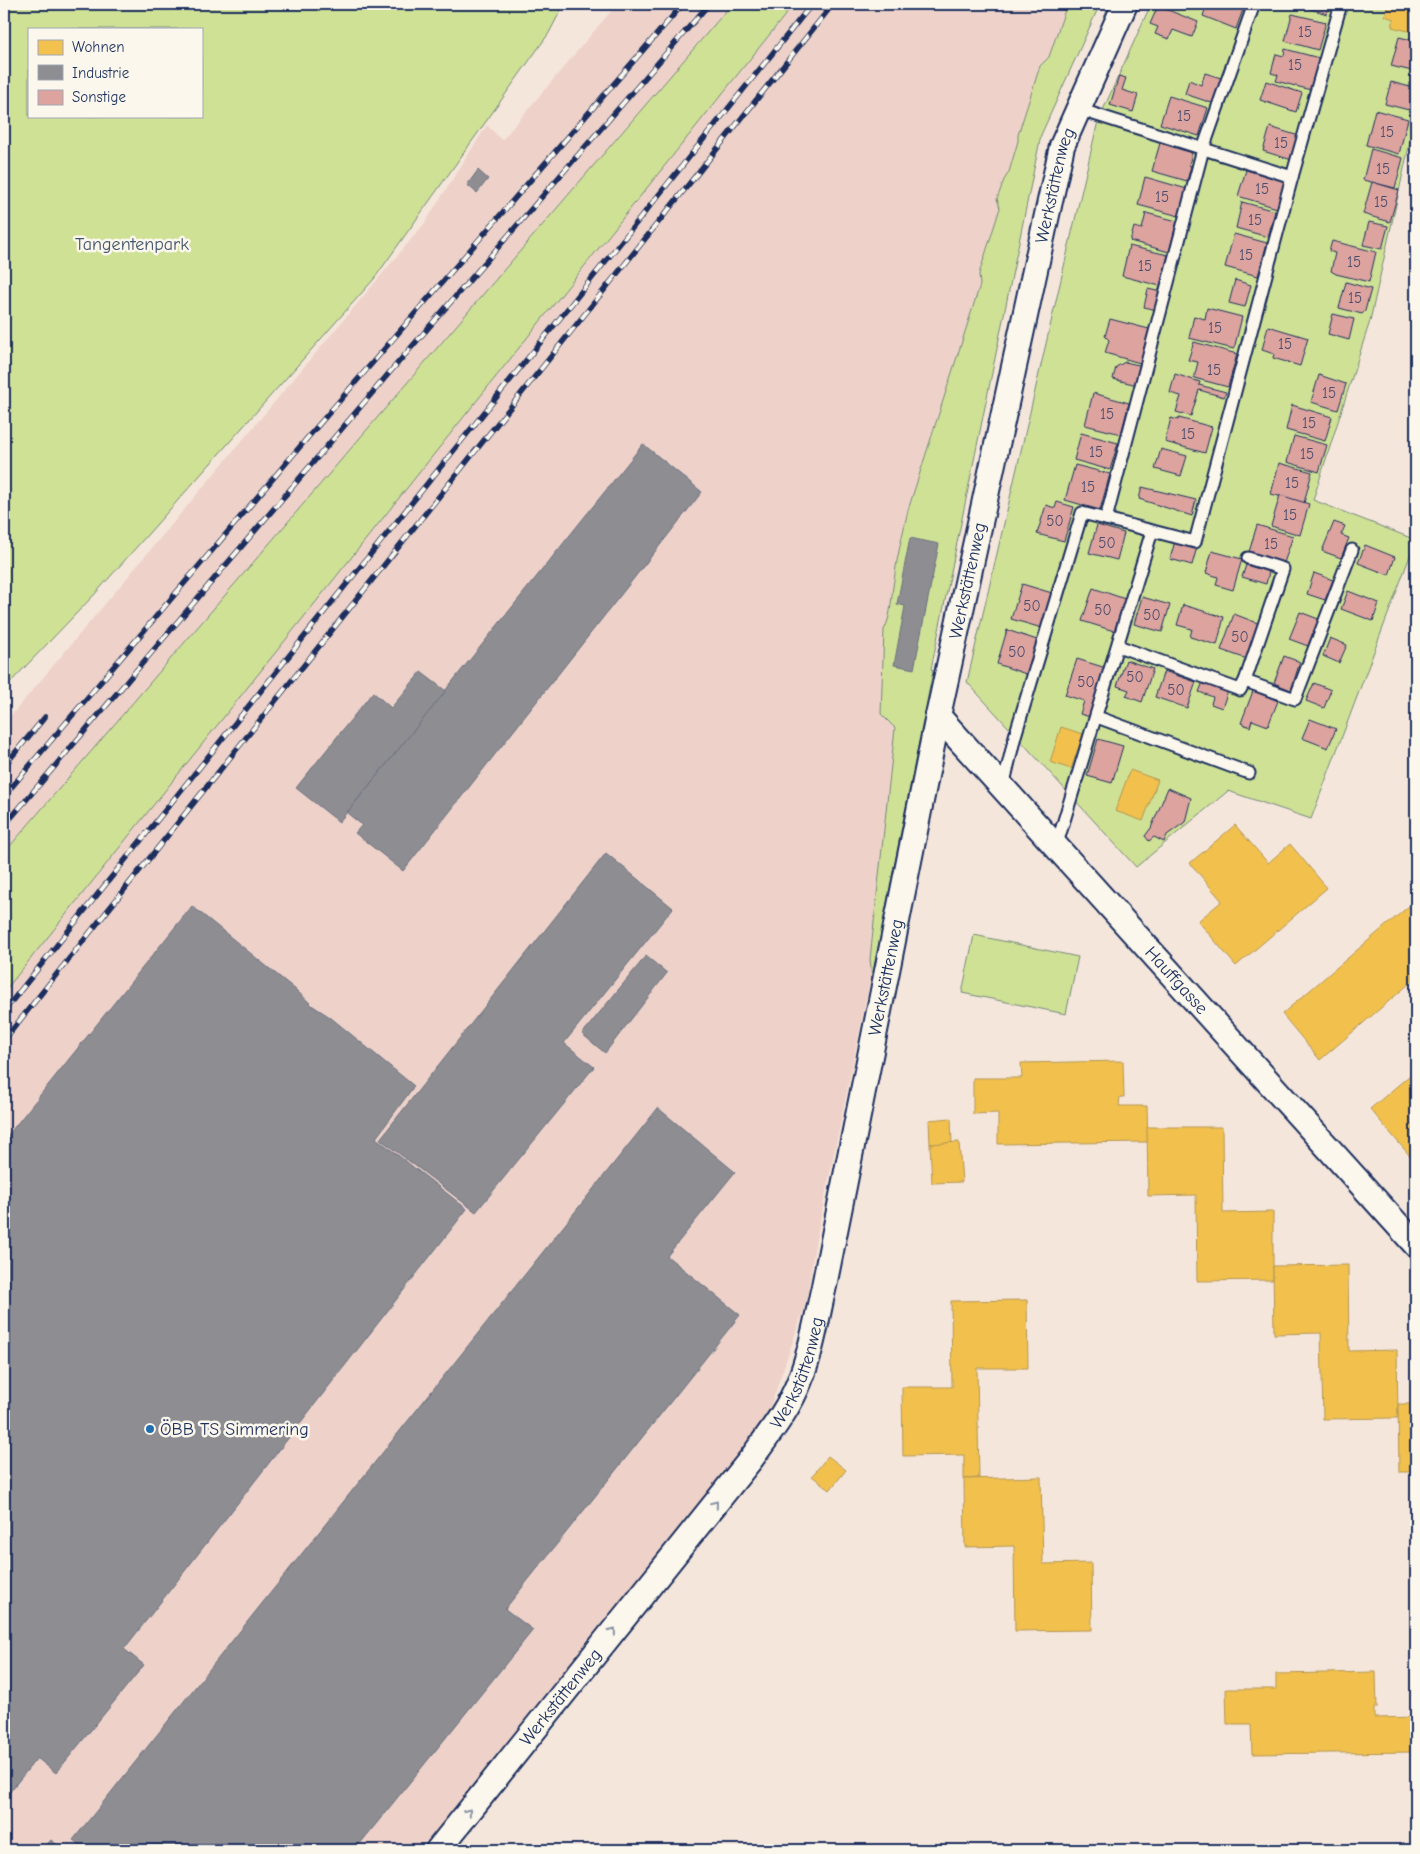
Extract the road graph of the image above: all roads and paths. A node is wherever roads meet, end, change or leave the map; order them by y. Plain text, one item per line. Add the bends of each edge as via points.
1 (1125, 4) edge
2 (1254, 4) edge
3 (1341, 4) edge
4 (1078, 109) junction
5 (1203, 150) junction
6 (1292, 177) junction
7 (1106, 518) junction
8 (1152, 531) junction
9 (1352, 550) dead end
10 (1248, 558) dead end
11 (1118, 646) junction
12 (1244, 681) junction
13 (938, 716) junction
14 (1097, 717) junction
15 (1249, 773) dead end
16 (1003, 787) junction
17 (1056, 847) junction
18 (1416, 1245) edge
19 (438, 1850) edge

1 - 4 street, Werkstättenweg
2 - 5 lane
3 - 6 lane
4 - 5 lane
4 - 13 street, Werkstättenweg via 1062,146
5 - 6 lane
5 - 7 lane
6 - 8 lane via 1195,542
7 - 8 lane
7 - 16 lane via 1082,513 1015,736
8 - 11 lane
9 - 12 lane via 1295,700
10 - 12 lane via 1283,569
11 - 12 lane via 1240,690
11 - 14 lane
13 - 16 street, Hauffgasse
19 -> 13 street, Werkstättenweg via 750,1459 778,1422 800,1380 824,1286
14 - 15 lane
14 - 17 lane
16 - 17 street, Hauffgasse
17 - 18 street, Hauffgasse

